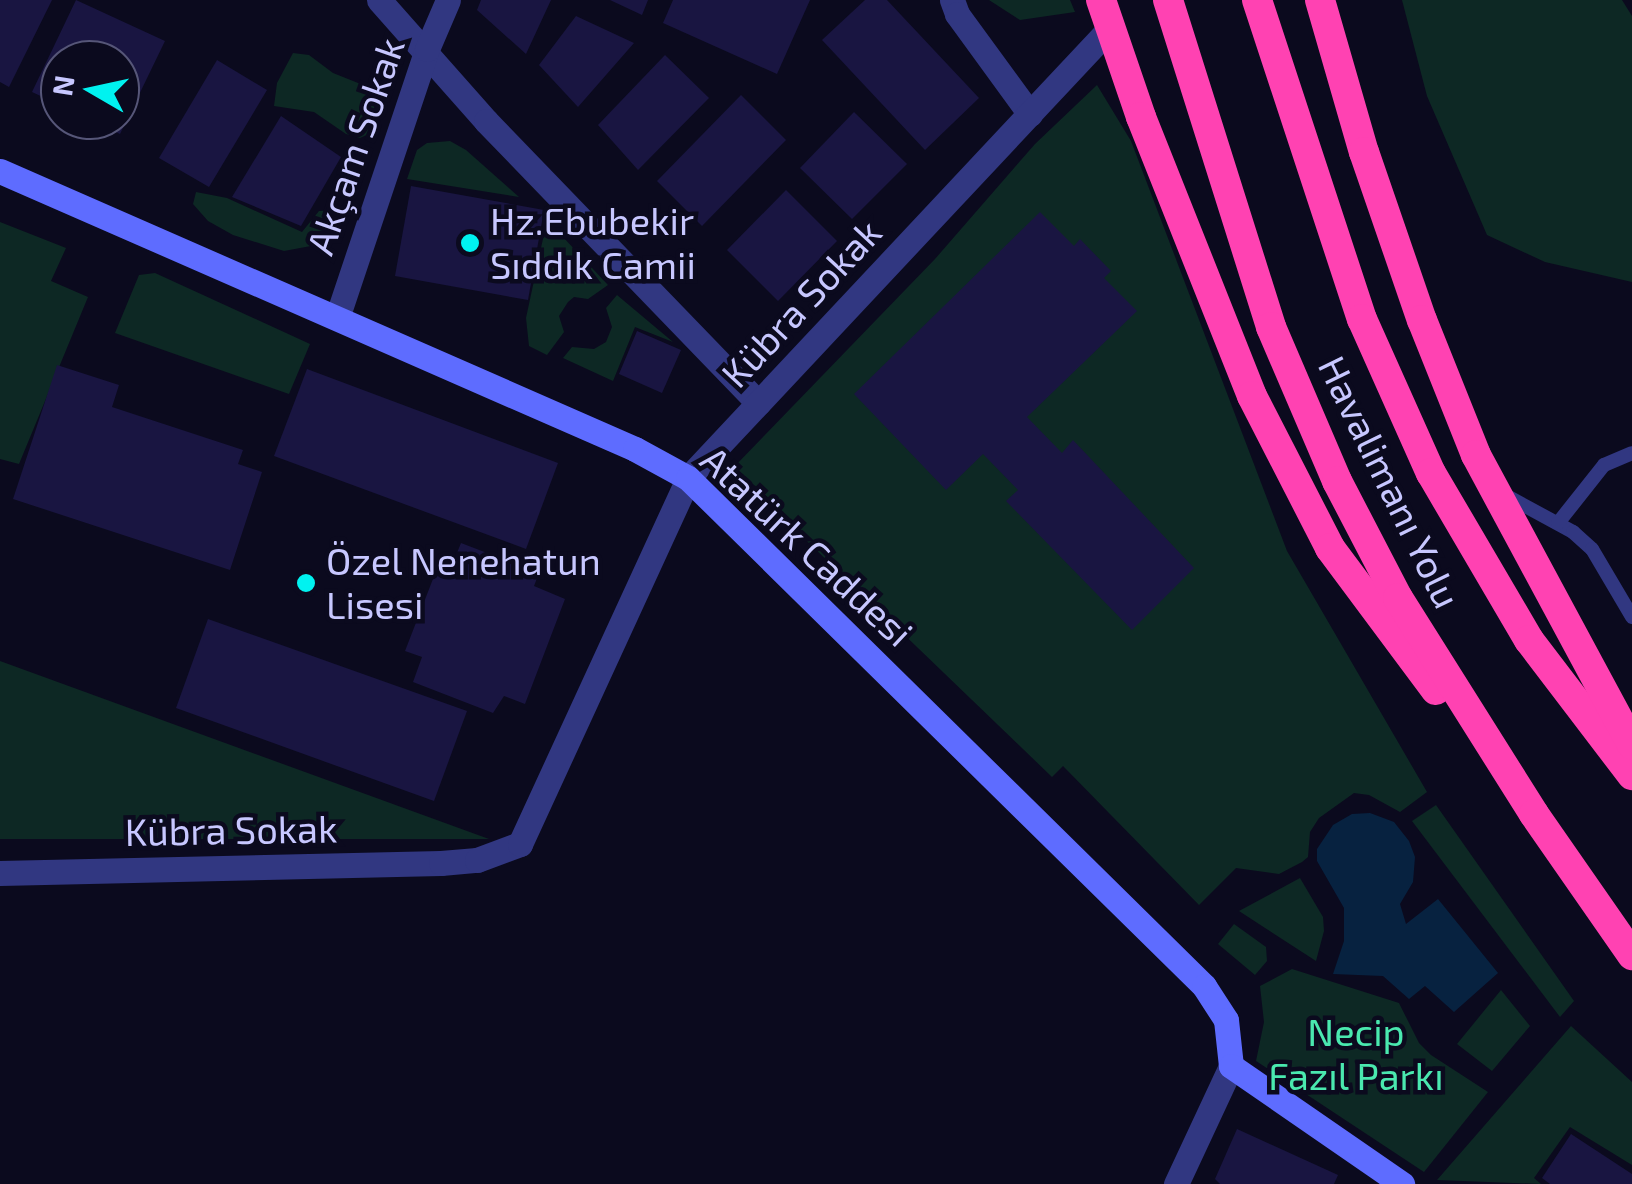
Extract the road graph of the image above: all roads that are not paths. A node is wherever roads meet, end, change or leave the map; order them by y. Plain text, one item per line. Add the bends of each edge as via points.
1 (379, 0) edge
2 (448, 0) edge
3 (1168, 0) edge
4 (1257, 0) edge
5 (1320, 0) edge
6 (950, 5) edge
7 (1106, 14) edge
8 (426, 49) junction
9 (1030, 114) junction
10 (0, 171) edge
11 (336, 318) junction
12 (758, 403) junction
13 (1632, 452) edge
14 (688, 478) junction
15 (1494, 489) junction
16 (1558, 523) junction
17 (1632, 618) edge
18 (1632, 746) edge
19 (1632, 776) edge
20 (1534, 814) junction
21 (0, 873) edge
22 (1632, 956) edge
23 (1231, 1066) junction
24 (1176, 1184) edge
25 (1402, 1184) edge

1 - 8 street
2 - 8 street, Akçam Sokak
3 - 20 highway, Havalimanı Yolu via 1265,310 1336,481 1398,598
4 - 19 highway, Havalimanı Yolu via 1362,318 1431,473 1528,640
5 - 15 highway via 1422,320
6 - 9 street
7 - 9 street, Kübra Sokak
7 - 20 highway via 1252,396 1330,548
8 - 11 street, Akçam Sokak
8 - 12 street via 486,122
9 - 12 street, Kübra Sokak
10 - 11 street, Atatürk Caddesi
11 - 14 street, Atatürk Caddesi
12 - 14 street, Kübra Sokak
13 - 16 lane via 1604,464
14 - 21 street, Kübra Sokak via 520,844 477,860 441,863
14 - 23 street, Atatürk Caddesi via 1204,986 1226,1020
15 - 16 lane
15 - 18 highway
16 - 17 lane via 1592,549
20 - 22 highway, Havalimanı Yolu
23 - 24 street
23 - 25 street

